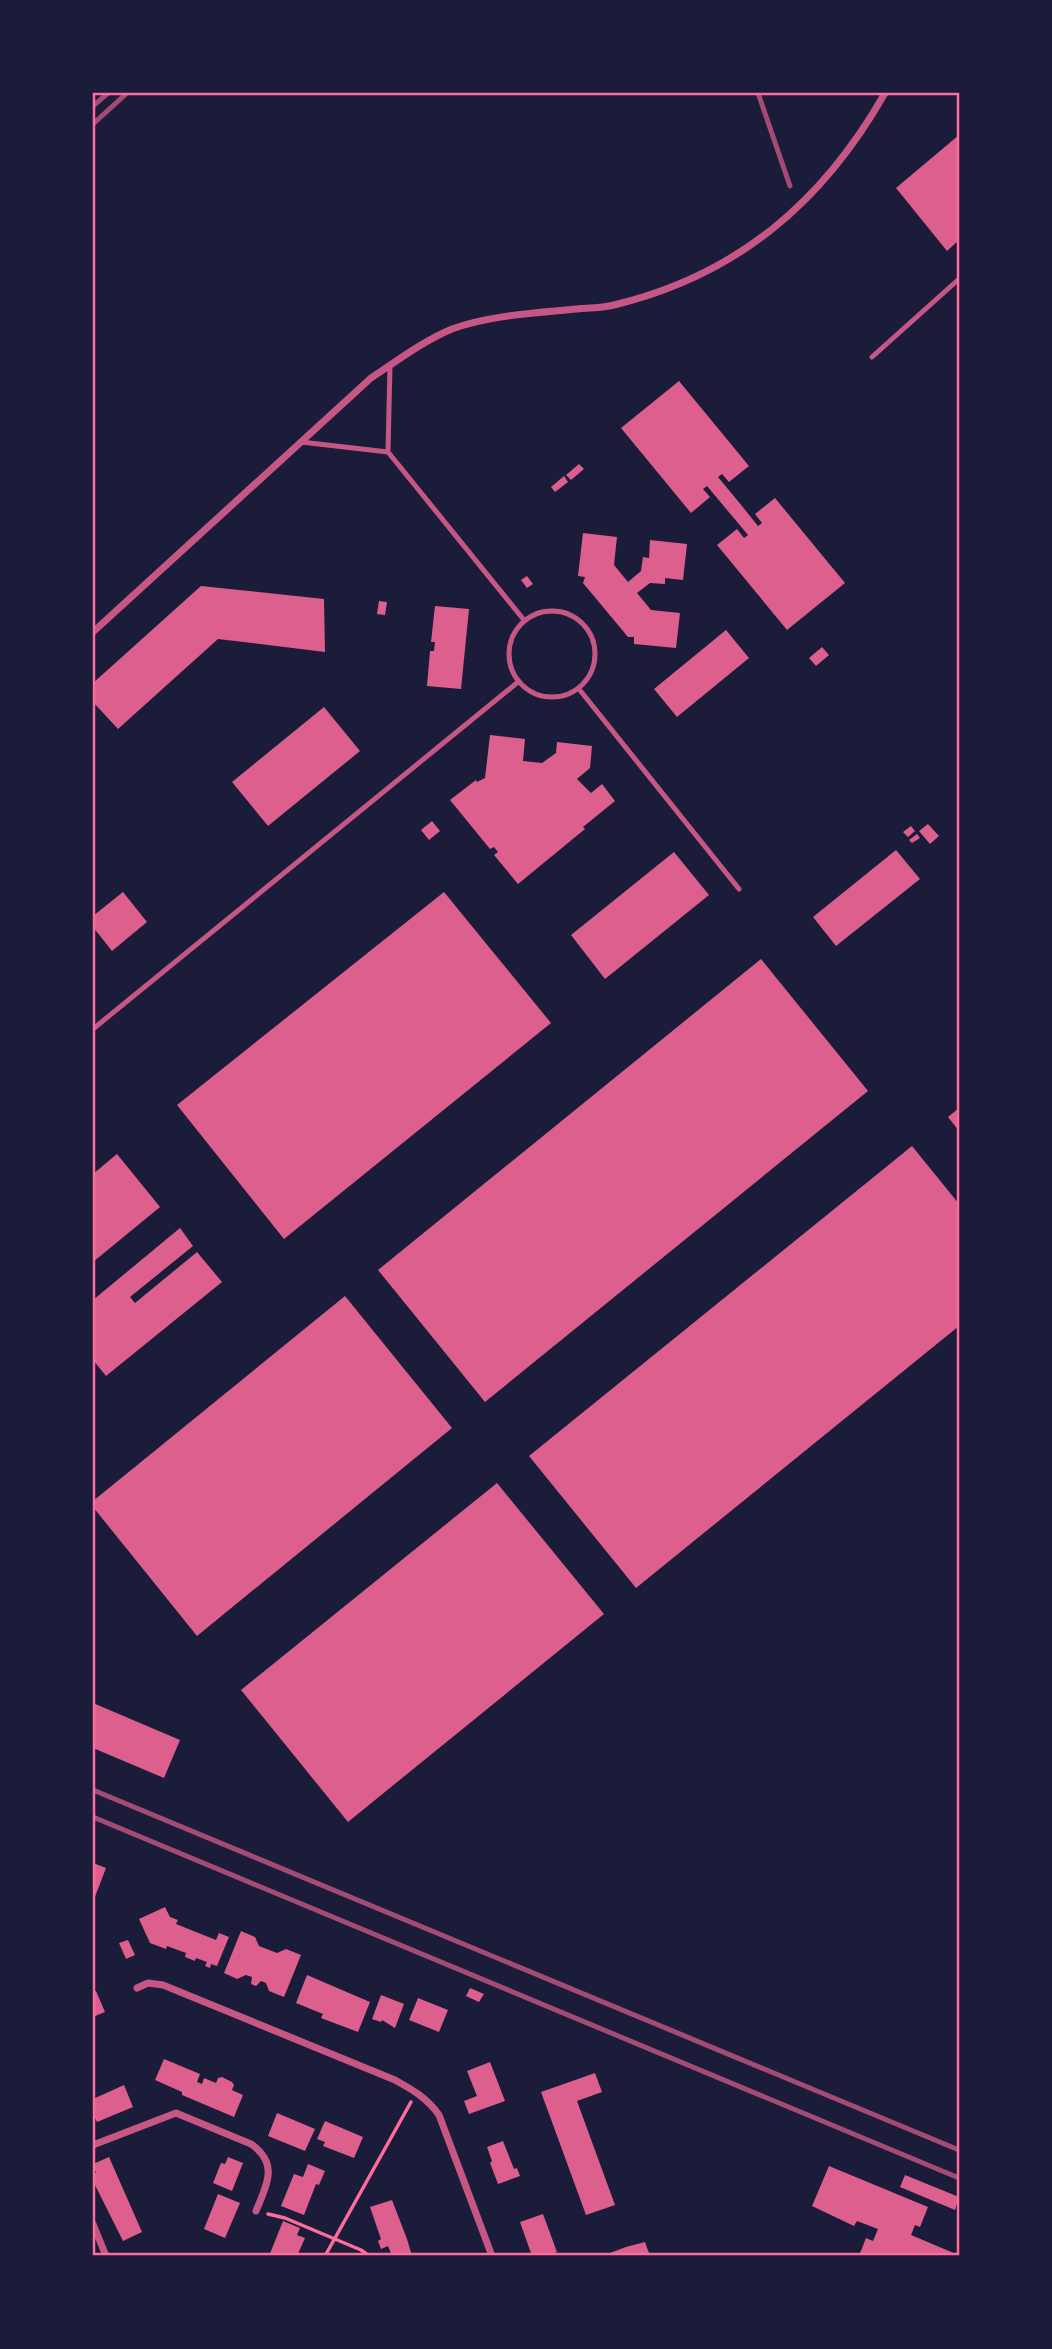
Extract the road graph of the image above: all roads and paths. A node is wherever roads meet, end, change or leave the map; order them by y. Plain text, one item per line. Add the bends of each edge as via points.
1 (885, 93) edge
2 (959, 279) edge
3 (872, 356) dead end
4 (390, 365) junction
5 (301, 442) junction
6 (388, 452) junction
7 (524, 620) junction
8 (93, 632) edge
9 (518, 682) junction
10 (579, 689) junction
11 (738, 889) dead end
12 (93, 1029) edge
13 (137, 1988) dead end
14 (416, 2092) junction
15 (93, 2145) edge
16 (256, 2211) joint
17 (93, 2224) edge
18 (335, 2239) junction
19 (106, 2256) edge
20 (326, 2256) edge
21 (369, 2256) edge
22 (492, 2256) edge

1 - 4 street via 821,186 754,243 706,272 613,305 497,318 453,329
2 - 3 lane
4 - 5 street
4 - 6 lane
5 - 6 lane
5 - 8 street
6 - 7 lane
7 - 9 lane via 508,650
7 - 10 lane via 547,611 582,622 596,656
9 - 10 lane via 528,691 554,698
9 - 12 lane
10 - 11 lane
13 - 14 street via 163,1984
14 - 18 path
14 - 22 street via 439,2115
15 - 16 street via 176,2113 261,2151 269,2172
16 - 18 path
17 - 19 street
18 - 20 path
18 - 21 path

